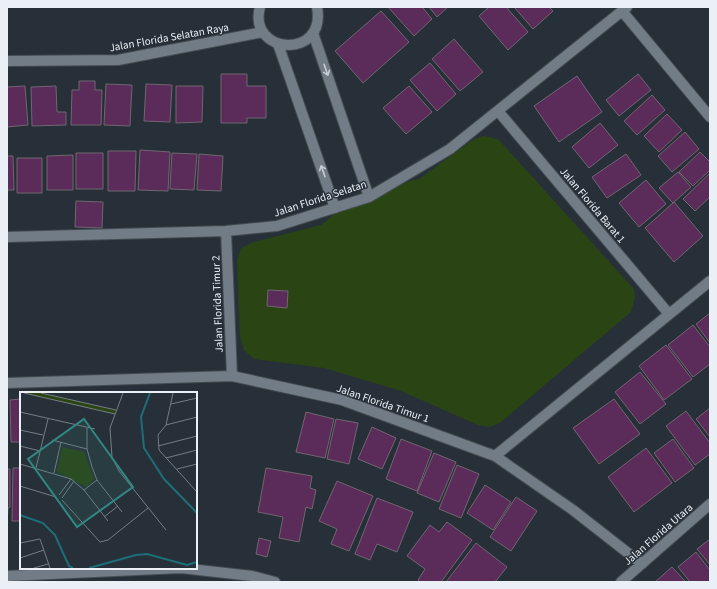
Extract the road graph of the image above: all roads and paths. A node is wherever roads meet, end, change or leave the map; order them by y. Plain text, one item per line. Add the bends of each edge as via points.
1 (260, 7) edge
2 (317, 7) edge
3 (624, 9) edge
4 (263, 32) junction
5 (313, 33) junction
6 (278, 44) junction
7 (7, 61) edge
8 (498, 111) junction
9 (710, 117) edge
10 (369, 197) junction
11 (335, 208) junction
12 (226, 231) junction
13 (7, 237) edge
14 (710, 281) edge
15 (669, 314) junction
16 (232, 376) junction
17 (7, 383) edge
18 (495, 456) junction
19 (710, 504) edge
20 (642, 564) junction
21 (159, 569) edge
22 (190, 569) edge
23 (7, 576) edge
24 (275, 582) edge
25 (621, 582) edge

1 - 4 street via 259,23
2 - 5 street via 317,24
3 - 8 street, Jalan Florida Selatan
3 - 9 street
4 - 6 street
4 - 7 street, Jalan Florida Selatan Raya via 118,60
5 - 6 street via 297,44
5 -> 10 street
11 -> 6 street
8 - 10 street, Jalan Florida Selatan via 450,150
8 - 15 street, Jalan Florida Barat 1
10 - 11 street, Jalan Florida Selatan
11 - 12 street, Jalan Florida Selatan via 276,226
12 - 13 street, Jalan Florida Selatan
12 - 16 street, Jalan Florida Timur 2
14 - 15 street
15 - 18 street
16 - 17 street, Jalan Florida Timur 1
16 - 18 street, Jalan Florida Timur 1 via 342,400
18 - 20 street, Jalan Florida Timur 1 via 573,510
19 - 20 street, Jalan Florida Utara
20 - 25 street, Jalan Florida Utara
21 - 23 street
22 - 24 street via 252,576

